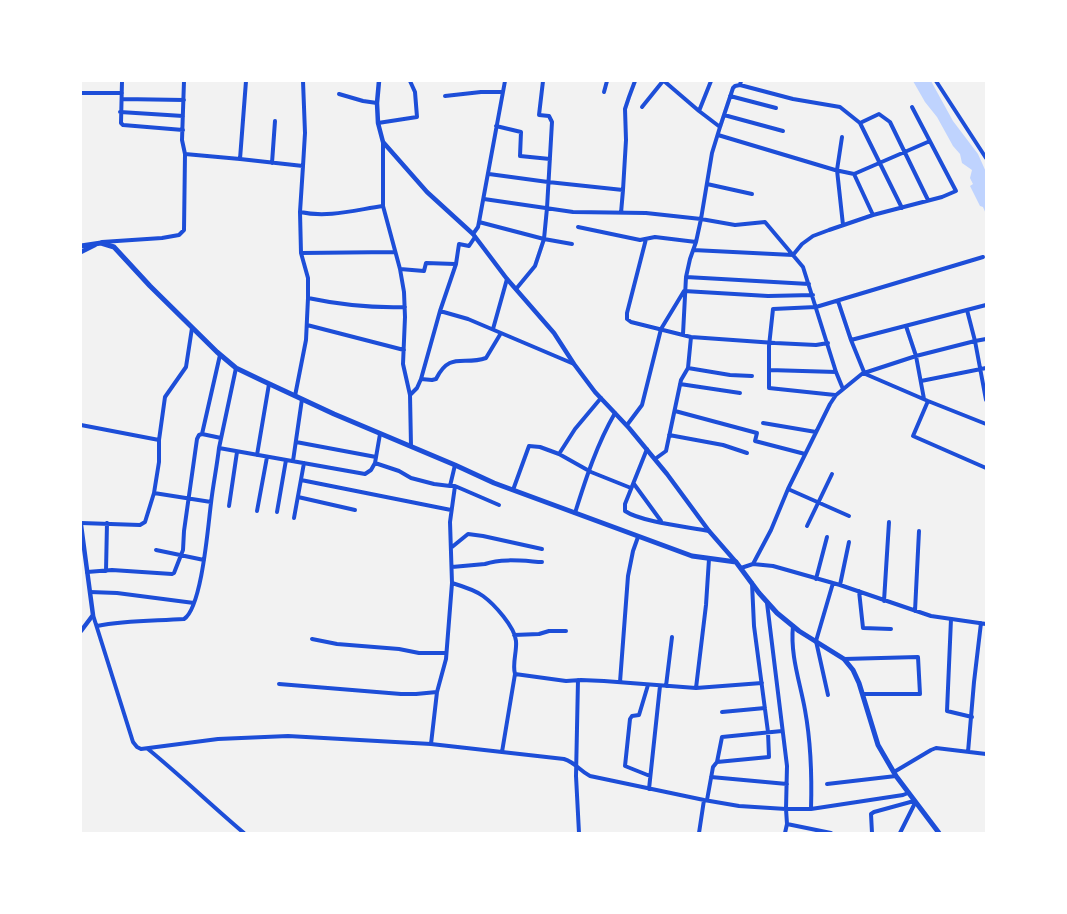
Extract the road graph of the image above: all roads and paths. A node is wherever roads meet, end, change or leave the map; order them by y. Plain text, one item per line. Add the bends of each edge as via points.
1 (122, 81) edge
2 (184, 81) edge
3 (246, 81) edge
4 (303, 81) edge
5 (379, 81) edge
6 (410, 81) edge
7 (505, 81) edge
8 (543, 81) edge
9 (607, 81) edge
10 (636, 81) edge
11 (663, 81) edge
12 (711, 81) edge
13 (936, 81) edge
14 (740, 83) edge
15 (503, 92) junction
16 (604, 92) dead end
17 (81, 93) edge
18 (122, 93) junction
19 (339, 94) dead end
20 (445, 96) dead end
21 (730, 96) junction
22 (122, 99) junction
23 (184, 100) junction
24 (377, 103) junction
25 (642, 107) dead end
26 (912, 107) dead end
27 (776, 108) dead end
28 (699, 111) junction
29 (120, 112) junction
30 (724, 115) junction
31 (183, 116) junction
32 (275, 121) dead end
33 (378, 123) junction
34 (860, 123) junction
35 (496, 126) junction
36 (720, 127) junction
37 (183, 130) junction
38 (783, 131) dead end
39 (718, 135) junction
40 (842, 137) dead end
41 (930, 141) junction
42 (383, 142) junction
43 (905, 152) junction
44 (185, 154) junction
45 (986, 158) edge
46 (240, 159) junction
47 (550, 159) junction
48 (272, 163) junction
49 (880, 163) junction
50 (303, 166) junction
51 (837, 170) junction
52 (489, 174) junction
53 (854, 174) junction
54 (548, 182) junction
55 (707, 184) junction
56 (623, 190) junction
57 (752, 194) dead end
58 (484, 199) junction
59 (928, 200) junction
60 (383, 206) junction
61 (547, 208) junction
62 (902, 208) junction
63 (300, 212) junction
64 (621, 213) junction
65 (873, 215) junction
66 (701, 219) junction
67 (479, 222) junction
68 (843, 225) junction
69 (578, 226) dead end
70 (474, 236) junction
71 (544, 238) junction
72 (646, 239) junction
73 (696, 242) junction
74 (101, 243) junction
75 (572, 244) dead end
76 (81, 246) edge
77 (693, 250) junction
78 (81, 252) edge
79 (395, 252) junction
80 (301, 253) junction
81 (794, 255) junction
82 (983, 257) dead end
83 (456, 264) junction
84 (400, 269) junction
85 (686, 278) junction
86 (507, 279) junction
87 (809, 284) junction
88 (516, 289) junction
89 (684, 291) junction
90 (813, 295) junction
91 (308, 298) junction
92 (838, 301) junction
93 (986, 306) edge
94 (405, 308) junction
95 (816, 308) junction
96 (440, 310) junction
97 (967, 310) junction
98 (307, 325) junction
99 (906, 326) junction
100 (192, 328) junction
101 (493, 329) junction
102 (661, 329) junction
103 (501, 333) junction
104 (683, 334) junction
105 (691, 337) junction
106 (986, 339) edge
107 (851, 340) junction
108 (975, 341) junction
109 (770, 343) junction
110 (828, 343) junction
111 (404, 350) junction
112 (220, 355) junction
113 (916, 357) junction
114 (574, 364) junction
115 (236, 368) junction
116 (688, 368) junction
117 (984, 369) edge
118 (769, 370) junction
119 (836, 372) junction
120 (864, 372) junction
121 (752, 376) dead end
122 (421, 379) junction
123 (921, 381) junction
124 (269, 384) junction
125 (680, 384) junction
126 (843, 389) junction
127 (740, 393) dead end
128 (410, 395) junction
129 (836, 395) junction
130 (295, 396) junction
131 (601, 398) junction
132 (302, 399) junction
133 (926, 400) junction
134 (986, 400) edge
135 (675, 411) junction
136 (615, 413) junction
137 (764, 423) dead end
138 (986, 424) edge
139 (81, 425) edge
140 (627, 425) junction
141 (816, 432) junction
142 (202, 434) junction
143 (380, 434) junction
144 (669, 435) junction
145 (221, 438) junction
146 (159, 440) junction
147 (296, 442) junction
148 (411, 446) junction
149 (219, 448) junction
150 (647, 449) junction
151 (237, 452) junction
152 (747, 453) dead end
153 (559, 454) junction
154 (805, 454) junction
155 (257, 455) junction
156 (267, 457) junction
157 (376, 457) junction
158 (655, 459) junction
159 (286, 460) junction
160 (293, 461) junction
161 (375, 463) junction
162 (304, 464) junction
163 (455, 465) junction
164 (986, 468) edge
165 (588, 470) junction
166 (832, 474) dead end
167 (300, 480) junction
168 (452, 486) junction
169 (632, 486) junction
170 (788, 489) junction
171 (513, 490) junction
172 (154, 493) junction
173 (298, 497) junction
174 (189, 499) junction
175 (211, 502) junction
176 (818, 502) junction
177 (499, 505) dead end
178 (229, 506) dead end
179 (355, 510) dead end
180 (451, 510) junction
181 (257, 511) dead end
182 (277, 512) dead end
183 (575, 514) junction
184 (849, 516) dead end
185 (294, 518) dead end
186 (662, 522) junction
187 (889, 522) dead end
188 (81, 524) edge
189 (107, 524) junction
190 (807, 526) dead end
191 (709, 531) junction
192 (919, 531) dead end
193 (638, 537) junction
194 (827, 537) dead end
195 (849, 542) dead end
196 (452, 547) junction
197 (542, 549) dead end
198 (156, 550) dead end
199 (182, 556) junction
200 (709, 559) junction
201 (204, 560) junction
202 (542, 562) dead end
203 (736, 562) junction
204 (753, 564) junction
205 (452, 567) junction
206 (741, 568) junction
207 (106, 570) junction
208 (87, 572) junction
209 (816, 579) junction
210 (453, 583) junction
211 (752, 583) junction
212 (832, 583) junction
213 (840, 585) junction
214 (81, 587) edge
215 (89, 589) junction
216 (860, 591) junction
217 (884, 601) junction
218 (767, 602) junction
219 (194, 603) junction
220 (915, 611) junction
221 (93, 615) junction
222 (951, 620) junction
223 (983, 623) edge
224 (97, 626) junction
225 (793, 626) junction
226 (891, 629) dead end
227 (81, 631) edge
228 (566, 631) dead end
229 (514, 635) junction
230 (672, 637) dead end
231 (312, 639) dead end
232 (816, 641) junction
233 (446, 653) junction
234 (844, 659) junction
235 (515, 674) junction
236 (578, 680) junction
237 (620, 682) junction
238 (762, 683) junction
239 (279, 684) dead end
240 (648, 685) junction
241 (663, 686) junction
242 (696, 688) junction
243 (437, 692) junction
244 (863, 694) junction
245 (828, 695) dead end
246 (765, 708) junction
247 (722, 712) dead end
248 (972, 717) junction
249 (782, 731) junction
250 (768, 732) junction
251 (431, 744) junction
252 (147, 748) junction
253 (502, 752) junction
254 (968, 752) junction
255 (986, 754) edge
256 (717, 762) junction
257 (576, 765) junction
258 (895, 774) junction
259 (650, 776) junction
260 (711, 777) junction
261 (787, 784) junction
262 (827, 784) dead end
263 (649, 789) junction
264 (908, 793) junction
265 (706, 800) junction
266 (915, 802) junction
267 (786, 809) junction
268 (811, 809) junction
269 (787, 824) junction
270 (244, 833) edge
271 (579, 833) edge
272 (699, 833) edge
273 (785, 833) edge
274 (831, 833) edge
275 (872, 833) edge
276 (900, 833) edge
277 (939, 833) edge

1 - 18 street
2 - 23 street
3 - 46 street
4 - 50 street
5 - 24 street
6 - 33 street via 417,117
7 - 15 street
8 - 47 street via 539,115 551,118
9 - 16 street
10 - 56 street via 625,109
11 - 25 street
11 - 28 street
12 - 28 street
13 - 45 street
14 - 21 street
14 - 34 street via 793,99 840,107
15 - 20 street
15 - 35 street
17 - 18 street
18 - 22 street
19 - 24 street
21 - 27 street
21 - 30 street
22 - 23 street
22 - 29 street
23 - 31 street
24 - 33 street
26 - 41 street
28 - 36 street
29 - 31 street
29 - 37 street via 123,125
30 - 36 street
30 - 38 street
31 - 37 street
32 - 48 street
33 - 42 street
34 - 43 street via 879,114 890,122
34 - 49 street
35 - 47 street via 521,132 520,156
35 - 52 street
36 - 39 street
37 - 44 street
39 - 51 street
39 - 55 street
40 - 51 street
41 - 43 street
41 - 59 street via 956,191
42 - 60 street
42 - 70 street via 427,192
43 - 49 street
43 - 59 street
44 - 46 street
44 - 74 street via 184,230 162,238
46 - 48 street
47 - 54 street
48 - 50 street
49 - 53 street
49 - 62 street
50 - 63 street
51 - 53 street
51 - 68 street
52 - 54 street
52 - 58 street
53 - 65 street
54 - 56 street
54 - 61 street
55 - 57 street
55 - 66 street
56 - 64 street
58 - 61 street
58 - 67 street
59 - 62 street
60 - 63 street via 332,214
60 - 79 street
61 - 64 street
61 - 71 street
62 - 65 street
63 - 80 street
64 - 66 street
65 - 68 street
66 - 73 street
66 - 81 street via 735,225 765,222
67 - 70 street
67 - 71 street
68 - 81 street via 813,236
69 - 72 street
70 - 83 street via 469,246 459,243
70 - 86 street
71 - 75 street
71 - 88 street via 536,266
72 - 73 street via 651,236
72 - 102 street via 627,319
73 - 77 street
74 - 76 main road
74 - 78 street
74 - 100 main road via 114,247
77 - 81 street
77 - 85 street
79 - 80 street
79 - 84 street
80 - 91 street via 308,278
81 - 87 street
82 - 92 street
83 - 84 street via 426,263 424,271
83 - 96 street
84 - 94 street
85 - 87 street
85 - 89 street
86 - 88 street
86 - 101 street
87 - 90 street
88 - 114 street via 554,333
89 - 90 street
89 - 102 street
89 - 104 street
90 - 95 street
91 - 94 street via 346,305
91 - 98 street
92 - 95 street
92 - 107 street
93 - 97 street
94 - 111 street
95 - 109 street via 773,309
95 - 110 street
96 - 101 street
96 - 122 street
97 - 99 street
97 - 108 street
98 - 111 street
98 - 130 street
99 - 107 street
99 - 113 street
100 - 112 main road
100 - 146 street via 186,367 165,397
101 - 103 street
102 - 104 street
102 - 140 street via 642,405
103 - 114 street
103 - 122 street via 486,358 454,361 436,379
104 - 105 street
105 - 109 street
105 - 116 street
106 - 108 street
107 - 120 street
108 - 113 street
108 - 117 street
109 - 110 street
109 - 118 street
110 - 119 street
111 - 128 street via 404,373
112 - 115 main road
112 - 142 street
113 - 120 street
113 - 123 street
114 - 131 street
115 - 124 main road
115 - 145 street
116 - 121 street
116 - 125 street
117 - 123 street
117 - 134 street
118 - 119 street
118 - 129 street via 769,388
119 - 126 street
120 - 126 street
120 - 133 street
122 - 128 street
123 - 133 street
124 - 130 main road
124 - 155 street
125 - 127 street
125 - 135 street
126 - 129 street
128 - 148 street
129 - 141 street
130 - 132 main road
131 - 136 street
131 - 153 street
132 - 143 main road
132 - 147 street
133 - 138 street
133 - 164 street via 914,436
135 - 144 street
135 - 154 street via 757,433 755,441
136 - 140 street
136 - 165 street
137 - 141 street
139 - 146 street
140 - 150 street
141 - 154 street
142 - 145 street
142 - 174 street via 197,439
143 - 148 main road
143 - 157 street
144 - 152 street
144 - 158 street via 666,451
145 - 149 street
146 - 172 street
147 - 157 street
147 - 160 street
148 - 163 main road
149 - 151 street
149 - 175 street
150 - 158 street
150 - 169 street
151 - 155 street
151 - 178 street
153 - 165 street
153 - 171 street via 529,446
154 - 170 street
155 - 156 street
156 - 159 street
156 - 181 street
157 - 161 street
158 - 191 street
159 - 160 street
159 - 182 street
160 - 162 street
161 - 162 street via 364,474
161 - 168 street via 411,478
162 - 167 street
163 - 168 street
163 - 171 main road
165 - 169 street
165 - 183 street
166 - 176 street
167 - 173 street
167 - 180 street
168 - 177 street
168 - 180 street
169 - 186 street
169 - 186 street via 626,511
170 - 176 street
170 - 204 street
171 - 183 main road
172 - 174 street
172 - 189 street via 143,524
173 - 179 street
173 - 185 street
174 - 175 street
174 - 199 street
175 - 201 street
176 - 184 street
176 - 190 street
180 - 196 street
183 - 193 main road
186 - 191 street
187 - 217 street
188 - 189 street
188 - 208 street
189 - 207 street
191 - 203 street
192 - 220 street
193 - 200 main road
193 - 237 street via 628,576
194 - 209 street
195 - 213 street
196 - 197 street via 468,534
196 - 205 street
198 - 199 street
199 - 201 street
199 - 207 street via 172,574
200 - 203 main road
200 - 242 street
201 - 219 street
202 - 205 street via 505,561
203 - 206 main road
204 - 206 street
204 - 209 street
205 - 210 street
206 - 211 main road
207 - 208 street
208 - 215 street
209 - 212 street
210 - 229 street via 492,604
210 - 233 street
211 - 218 main road
211 - 238 street
212 - 213 street
212 - 232 street
213 - 216 street
214 - 215 street
215 - 219 street
215 - 221 street
216 - 217 street
216 - 226 street via 863,628
217 - 220 street
218 - 225 main road
218 - 249 street
219 - 224 street via 184,619
220 - 222 street
221 - 224 street
221 - 227 street
222 - 223 street
222 - 248 street via 947,711
223 - 248 street
224 - 252 street via 133,742 137,747
225 - 232 main road
225 - 268 street via 811,761
228 - 229 street
229 - 235 street
230 - 241 street
231 - 233 street
232 - 234 main road
232 - 245 street
233 - 243 street
234 - 244 main road
234 - 244 street via 918,657 920,694
235 - 236 street
235 - 253 street
236 - 237 street
236 - 257 street
237 - 240 street
238 - 242 street
238 - 246 street
239 - 243 street via 401,694
240 - 241 street
240 - 259 street via 639,715 630,719 625,766
241 - 242 street
241 - 259 street
243 - 251 street
244 - 258 main road via 878,745
246 - 247 street
246 - 250 street
248 - 254 street
249 - 250 street
249 - 261 street
250 - 256 street via 722,737
250 - 256 street via 769,757
251 - 252 street via 288,736
251 - 253 street
252 - 270 street
253 - 257 street via 564,759
254 - 255 street
254 - 258 street via 936,748
256 - 260 street
257 - 263 street via 590,776
257 - 271 street
258 - 262 street
258 - 264 main road
259 - 263 street
260 - 261 street
260 - 265 street
261 - 267 street
263 - 265 street
264 - 266 main road
264 - 268 street
265 - 267 street
265 - 272 street
266 - 275 street via 871,814
266 - 276 street
266 - 277 main road
267 - 268 street
267 - 269 street
269 - 273 street
269 - 274 street

